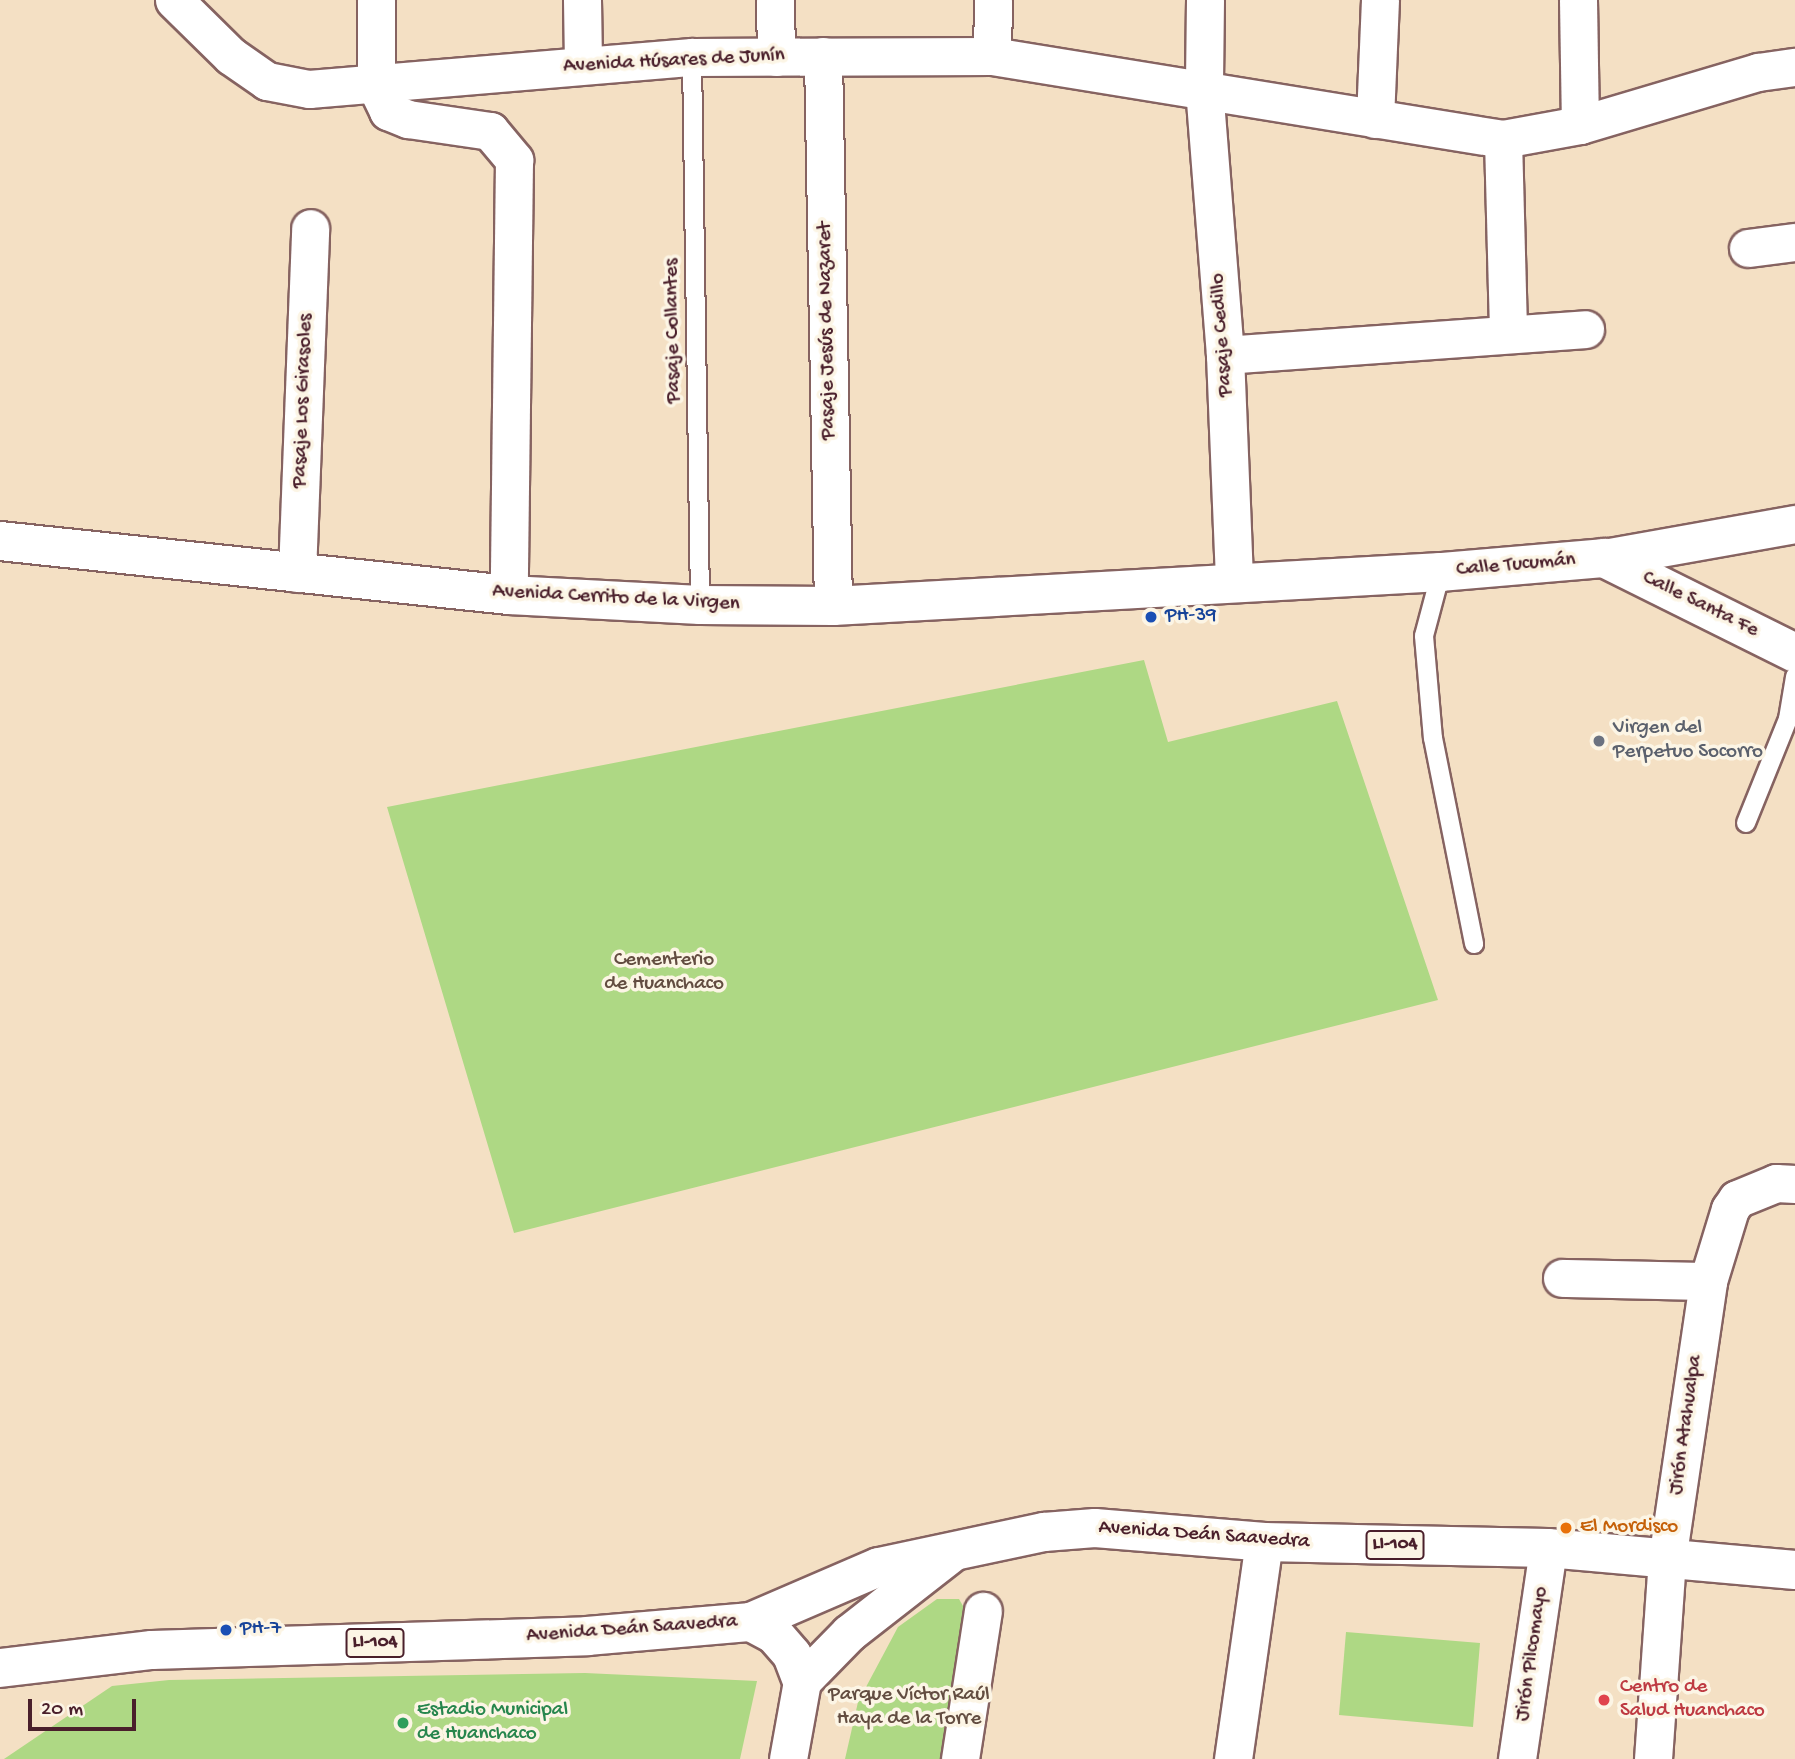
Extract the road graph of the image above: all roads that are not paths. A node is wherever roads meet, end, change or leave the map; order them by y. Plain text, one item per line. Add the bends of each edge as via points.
1 (376, 0) edge
2 (582, 0) edge
3 (775, 0) edge
4 (993, 0) edge
5 (1205, 0) edge
6 (1380, 0) edge
7 (1578, 0) edge
8 (179, 3) edge
9 (992, 56) junction
10 (692, 57) junction
11 (776, 57) junction
12 (822, 57) junction
13 (583, 64) junction
14 (1795, 67) edge
15 (376, 86) junction
16 (1204, 88) junction
17 (1375, 119) junction
18 (1580, 125) junction
19 (1503, 139) junction
20 (310, 228) dead end
21 (1795, 242) edge
22 (1748, 248) dead end
23 (1585, 329) dead end
24 (1508, 332) junction
25 (1225, 355) junction
26 (1795, 524) edge
27 (0, 541) edge
28 (1604, 558) junction
29 (1441, 572) junction
30 (297, 573) junction
31 (1234, 581) junction
32 (509, 596) junction
33 (700, 605) junction
34 (833, 606) junction
35 (1795, 653) edge
36 (1795, 677) edge
37 (1746, 823) dead end
38 (1474, 944) dead end
39 (1795, 1184) edge
40 (1562, 1278) dead end
41 (1708, 1281) junction
42 (1264, 1542) junction
43 (1548, 1549) junction
44 (954, 1551) junction
45 (1667, 1560) junction
46 (1795, 1570) edge
47 (983, 1611) dead end
48 (751, 1622) junction
49 (0, 1668) edge
50 (802, 1681) junction
51 (788, 1759) edge
52 (960, 1759) edge
53 (1233, 1759) edge
54 (1517, 1759) edge
55 (1653, 1759) edge

1 - 15 street
2 - 13 street
3 - 11 street
4 - 9 street
5 - 16 street, Pasaje Cedillo
6 - 17 street
7 - 18 street
8 - 15 street, Avenida Húsares de Junín via 232,56 267,81 309,89
9 - 12 street, Avenida Húsares de Junín
9 - 16 street, Avenida Húsares de Junín
10 - 11 street, Avenida Húsares de Junín
10 - 13 street, Avenida Húsares de Junín
10 - 33 lane, Pasaje Collantes
11 - 12 street, Avenida Húsares de Junín
12 - 34 street, Pasaje Jesús de Nazaret
13 - 15 street, Avenida Húsares de Junín
14 - 18 street, Avenida Húsares de Junín via 1758,72
15 - 32 street via 388,111 408,119 490,131 514,160
16 - 17 street, Avenida Húsares de Junín
16 - 25 street, Pasaje Cedillo
17 - 19 street, Avenida Húsares de Junín
18 - 19 street, Avenida Húsares de Junín
19 - 24 street
20 - 30 street, Pasaje Los Girasoles
21 - 22 street
23 - 24 street
24 - 25 street
25 - 31 street, Pasaje Cedillo
26 - 28 street, Calle Tucumán
27 - 30 main road, Avenida Cerrito de la Virgen
28 - 29 main road, Calle Tucumán
28 - 35 main road, Calle Santa Fe
29 - 31 main road, Calle Tucumán
29 - 38 lane via 1424,636 1425,649 1433,738
30 - 32 main road, Avenida Cerrito de la Virgen
31 - 34 main road, Avenida Cerrito de la Virgen
32 - 33 main road, Avenida Cerrito de la Virgen
33 - 34 main road, Avenida Cerrito de la Virgen
36 - 37 lane via 1787,719
39 - 41 street, Jirón Atahualpa via 1776,1184 1737,1199
40 - 41 street
41 - 45 street, Jirón Atahualpa
42 - 43 main road, Avenida Deán Saavedra / LI-104
42 - 44 main road, Avenida Deán Saavedra / LI-104 via 1095,1528 1044,1532
42 - 53 street
43 - 45 main road, Avenida Deán Saavedra / LI-104
43 - 54 street, Jirón Pilcomayo
44 - 48 main road, Avenida Deán Saavedra / LI-104 via 879,1567
44 - 50 street via 849,1633
45 - 46 main road, Avenida Deán Saavedra / LI-104
45 - 55 street, Jirón Atahualpa
47 - 52 street
48 - 49 main road, Avenida Deán Saavedra / LI-104 via 587,1636 152,1650
48 - 50 main road via 774,1634 792,1655
50 - 51 street

